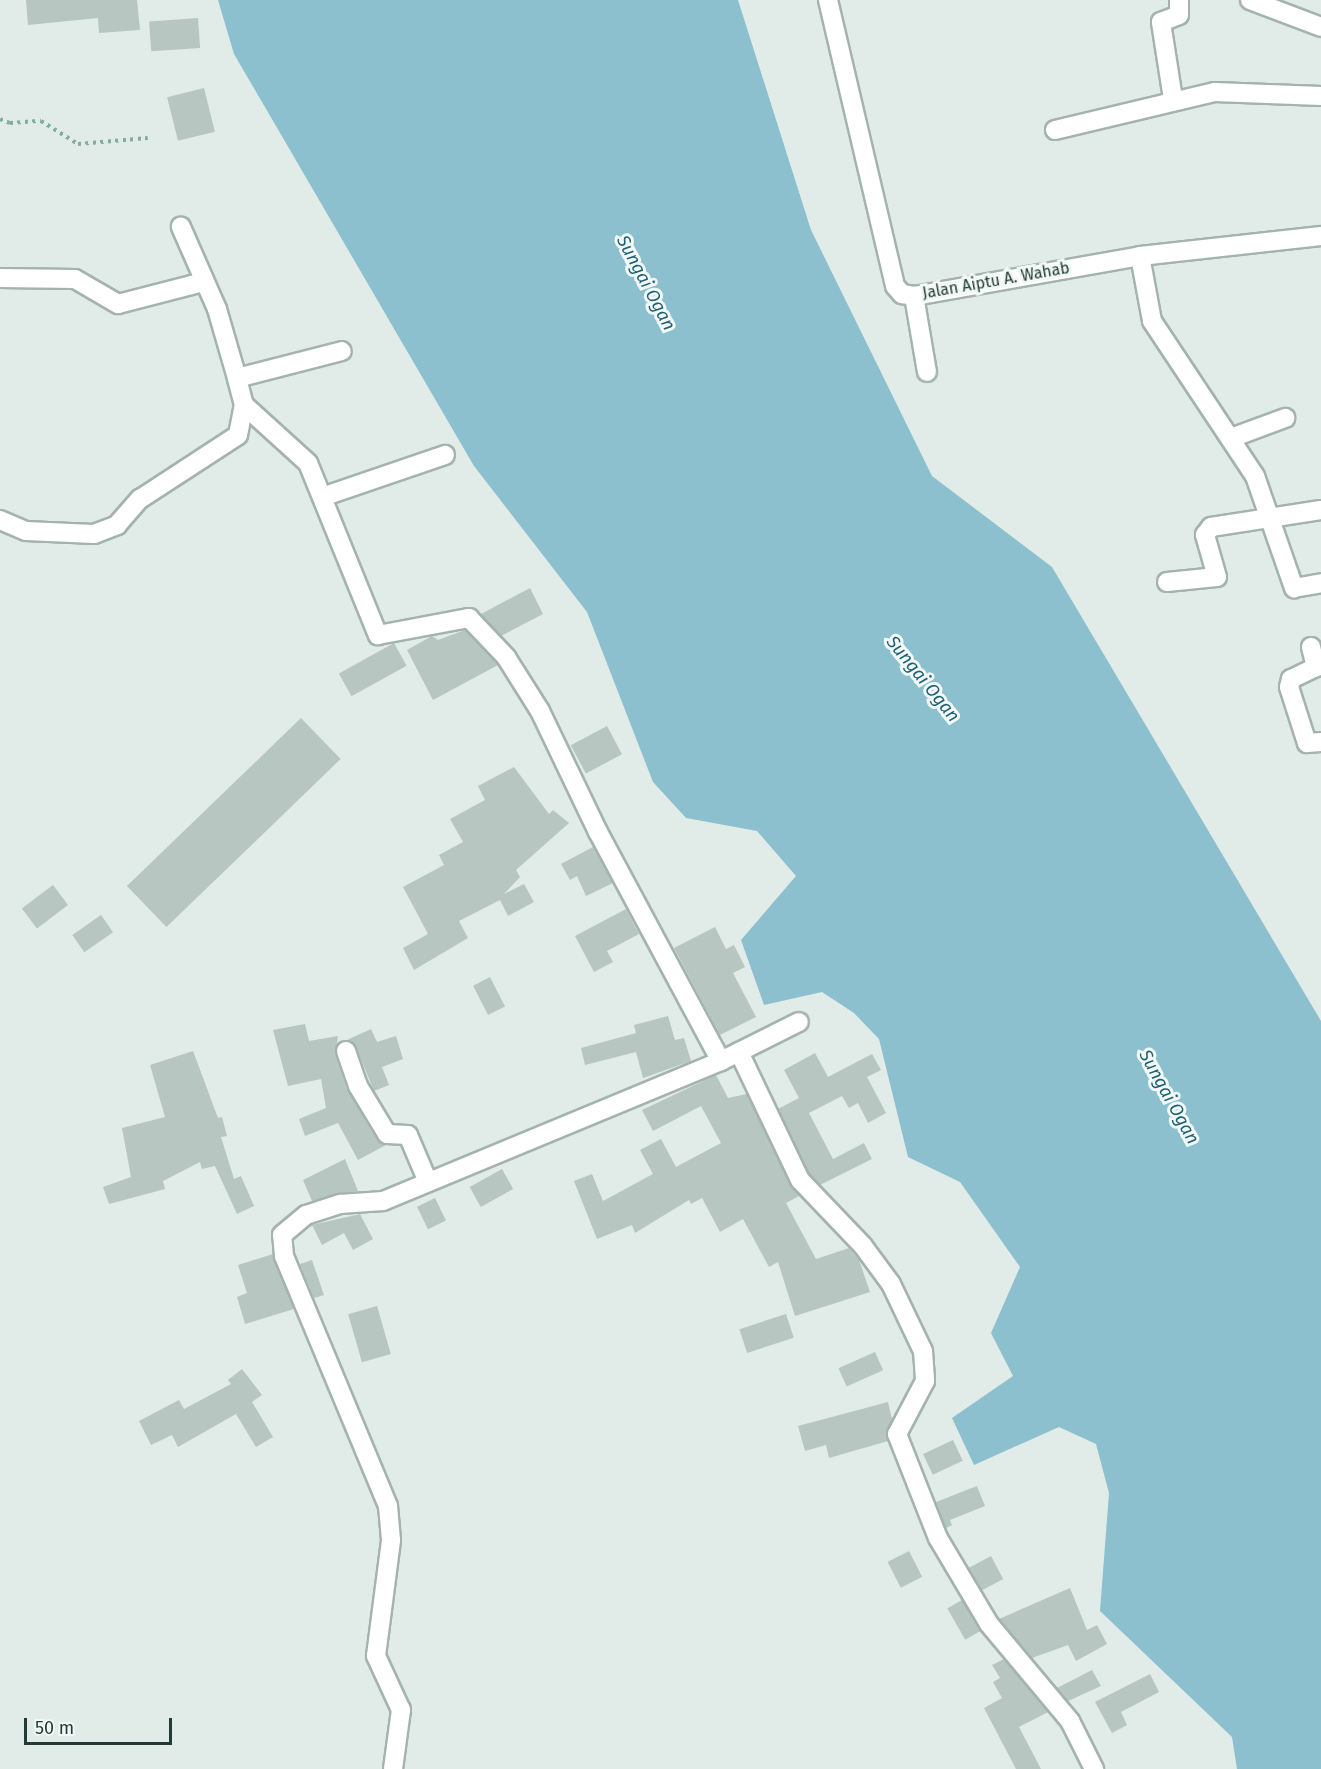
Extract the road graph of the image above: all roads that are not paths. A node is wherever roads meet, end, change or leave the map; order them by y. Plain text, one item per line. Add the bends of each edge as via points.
1 (828, 0) edge
2 (1179, 0) edge
3 (1250, 0) edge
4 (1321, 27) edge
5 (1321, 96) edge
6 (1173, 99) junction
7 (1055, 130) dead end
8 (182, 227) dead end
9 (1321, 236) edge
10 (1140, 256) junction
11 (0, 278) edge
12 (203, 282) junction
13 (914, 296) junction
14 (342, 351) dead end
15 (927, 372) dead end
16 (237, 378) junction
17 (244, 405) junction
18 (1285, 418) dead end
19 (1231, 438) junction
20 (445, 455) dead end
21 (322, 496) junction
22 (1321, 510) edge
23 (1273, 517) junction
24 (0, 520) edge
25 (1167, 582) dead end
26 (1321, 583) edge
27 (1311, 647) dead end
28 (1321, 742) edge
29 (799, 1022) dead end
30 (346, 1051) dead end
31 (739, 1052) junction
32 (721, 1060) junction
33 (428, 1182) junction
34 (393, 1769) edge
35 (1094, 1769) edge

1 - 13 street, Jalan Aiptu A. Wahab via 895,286 902,294
2 - 6 street via 1179,15 1161,22
3 - 4 street
5 - 6 street via 1215,92
6 - 7 street
8 - 12 street
9 - 10 street, Jalan Aiptu A. Wahab
10 - 13 street, Jalan Aiptu A. Wahab
10 - 19 street via 1152,321
11 - 12 street via 75,279 117,304
12 - 16 street via 217,309
13 - 15 street
14 - 16 street
16 - 17 street
17 - 21 street via 308,463
17 - 24 street via 238,435 140,499 117,525 94,534 26,531
18 - 19 street
19 - 23 street via 1255,476
20 - 21 street
21 - 32 street via 378,635 460,617 482,627 540,711 577,792
22 - 23 street
23 - 25 street via 1211,527 1205,535 1217,577
23 - 26 street via 1294,588
27 - 28 street via 1316,667 1291,679 1289,687 1308,743
29 - 31 street
30 - 33 street via 358,1086 387,1134 408,1135
31 - 32 street
31 - 35 street via 800,1180 863,1246 891,1284 923,1351 925,1381 900,1444 955,1571 989,1624 1070,1721
32 - 33 street
33 - 34 street via 383,1201 319,1210 296,1222 282,1238 284,1256 386,1496 391,1540 376,1656 401,1710

